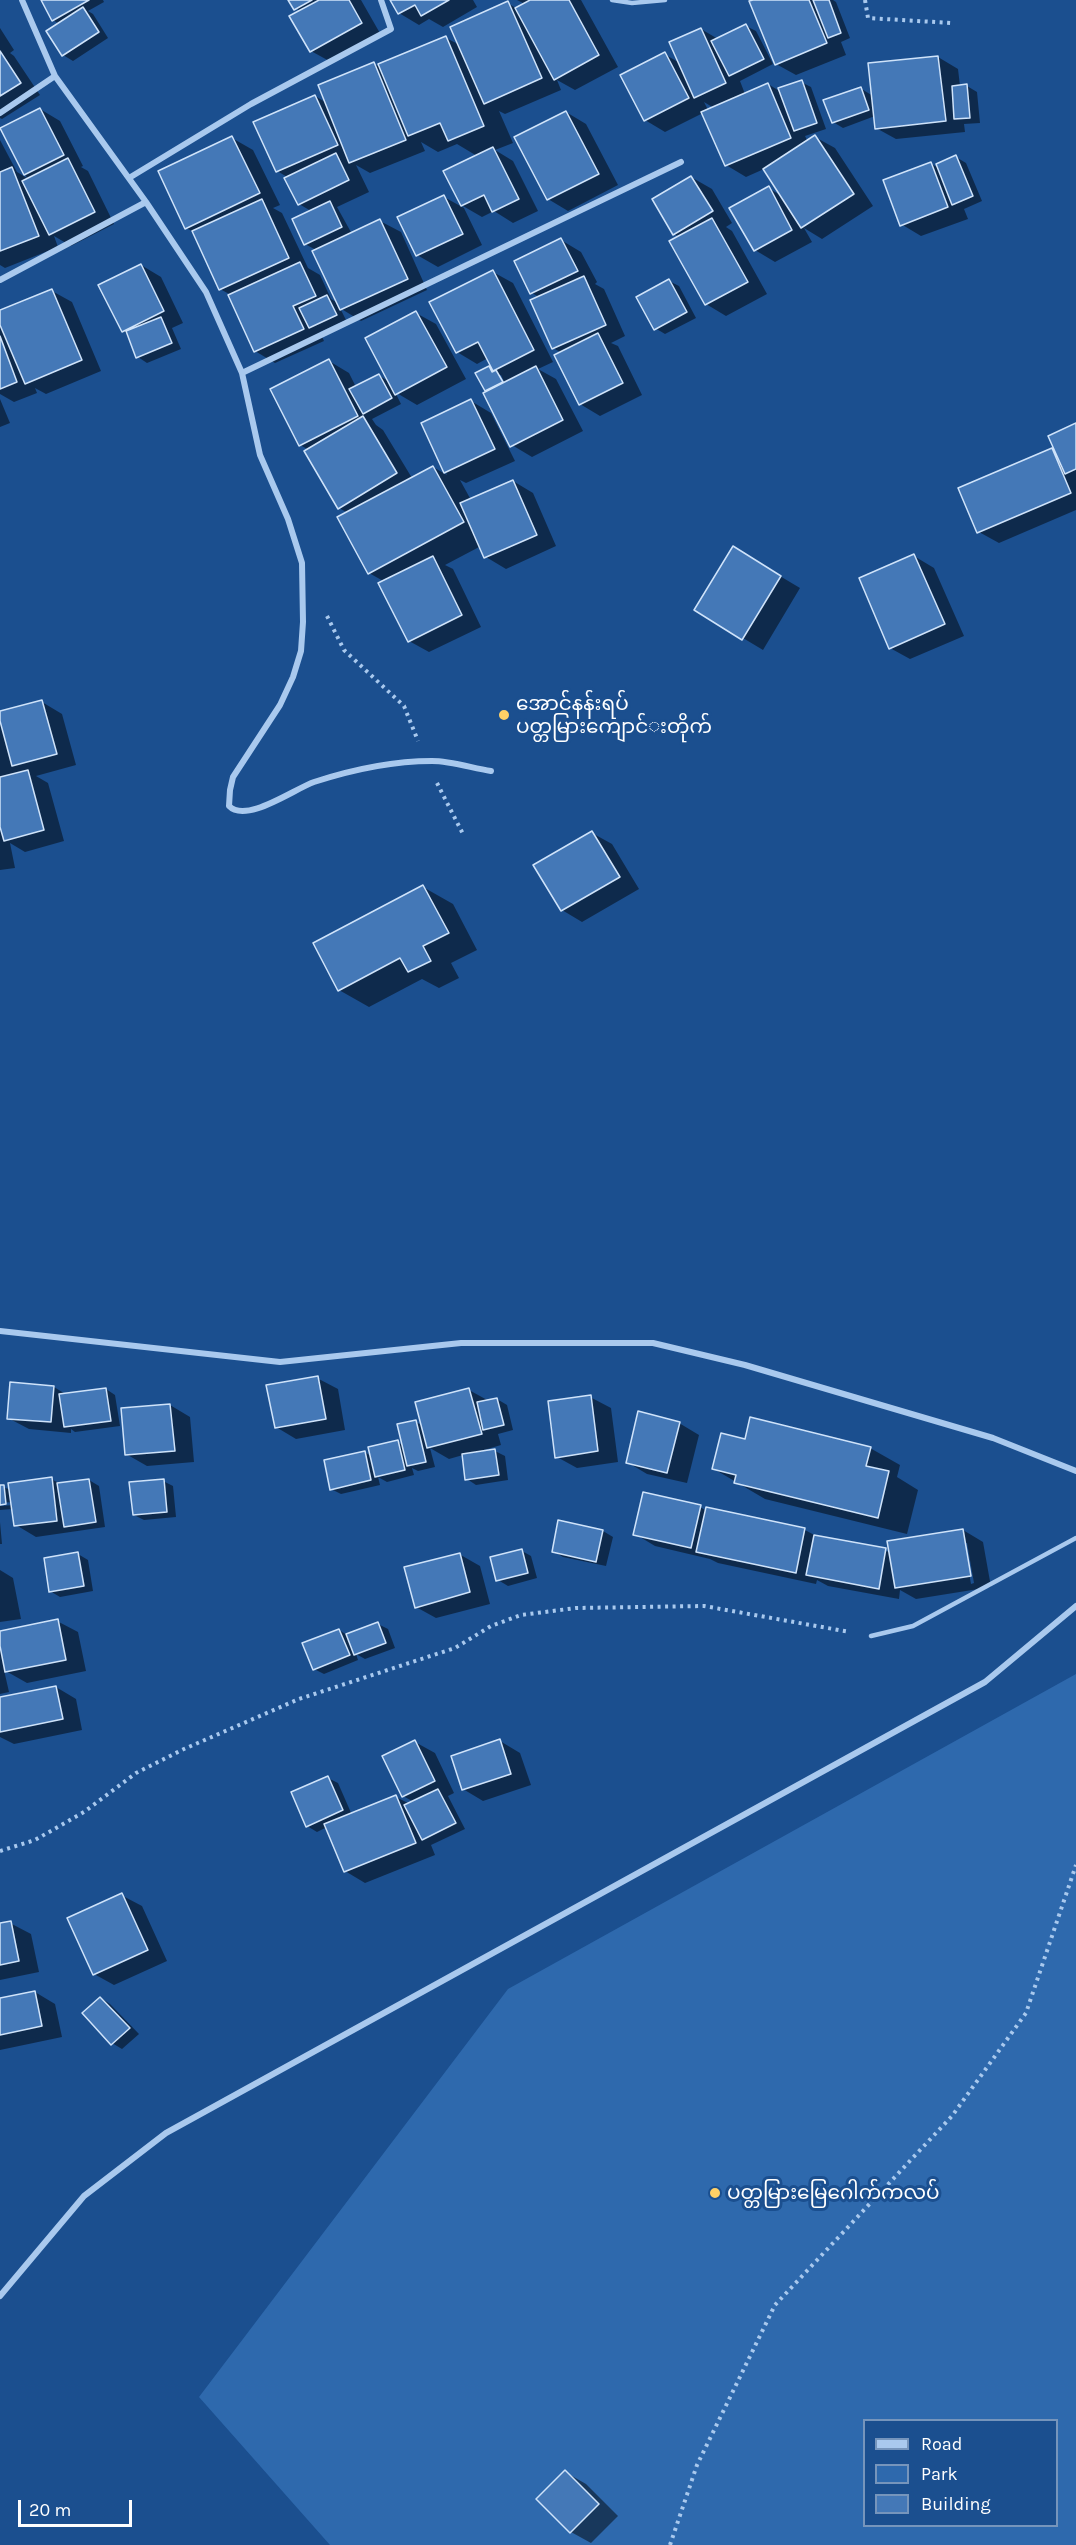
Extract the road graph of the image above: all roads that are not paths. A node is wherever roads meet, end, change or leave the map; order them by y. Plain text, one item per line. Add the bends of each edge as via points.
1 (22, 0) edge
2 (381, 0) edge
3 (612, 0) edge
4 (665, 0) edge
5 (55, 76) junction
6 (0, 113) edge
7 (681, 162) dead end
8 (129, 178) junction
9 (146, 202) junction
10 (0, 280) edge
11 (242, 373) junction
12 (491, 771) dead end
13 (0, 1331) edge
14 (1076, 1471) edge
15 (1076, 1538) edge
16 (1076, 1606) edge
17 (871, 1636) road end
18 (0, 2296) edge

1 - 5 street
2 - 8 street via 391,29 250,104
3 - 4 lane
5 - 6 street
5 - 8 street
7 - 11 street
8 - 9 street
9 - 10 street
9 - 11 street via 206,292
11 - 12 street via 260,455 302,563 303,622 301,651 293,677 280,705 233,777 229,806 239,812 255,810 302,786 347,771 426,762
13 - 14 street via 280,1362 461,1343 653,1343 745,1365 993,1438
15 - 17 lane via 913,1626
16 - 18 street via 985,1682 166,2133 84,2196

